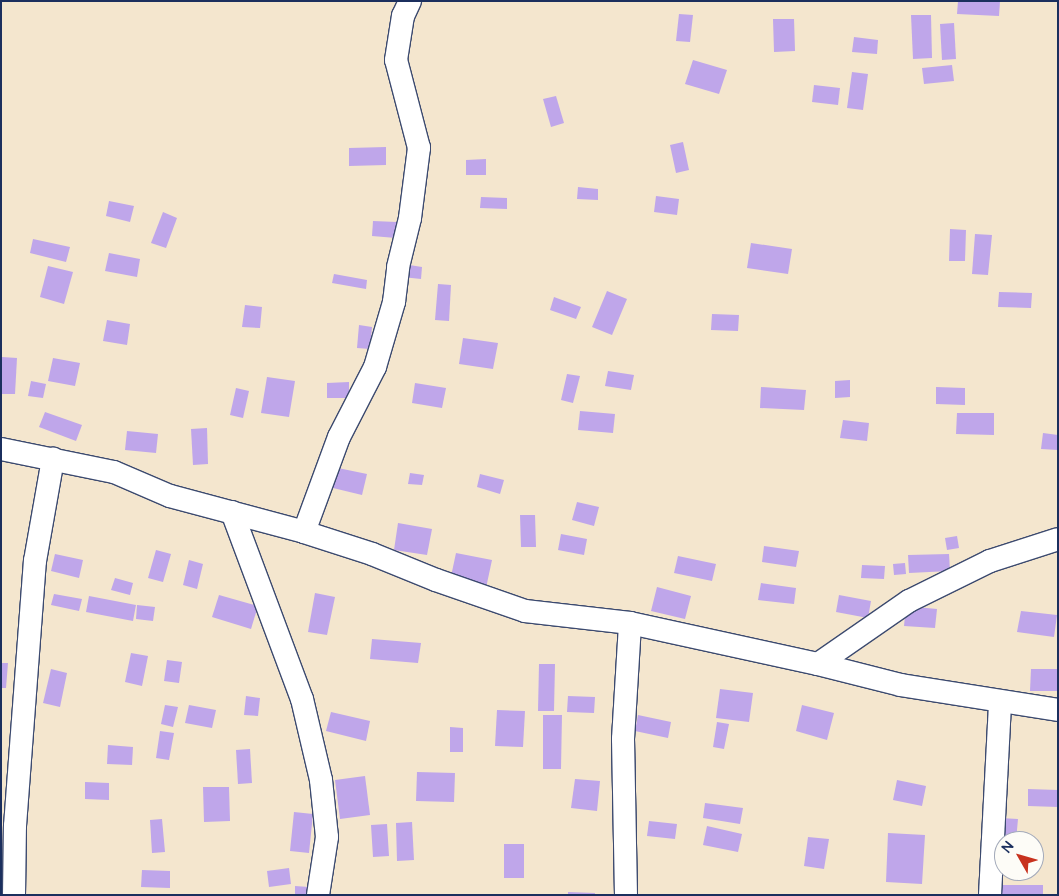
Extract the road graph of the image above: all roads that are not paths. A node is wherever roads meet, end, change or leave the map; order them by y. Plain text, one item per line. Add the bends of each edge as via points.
1 (410, 1) edge
2 (1, 449) edge
3 (53, 460) junction
4 (232, 512) junction
5 (304, 532) junction
6 (1058, 539) edge
7 (630, 623) junction
8 (818, 664) junction
9 (1000, 702) junction
10 (1058, 710) edge
11 (10, 892) edge
12 (318, 895) edge
13 (626, 895) edge
14 (990, 895) edge

1 - 5 street via 403,16 396,60 419,148 394,302 375,367 339,437
2 - 3 street
3 - 4 street via 114,472 170,496
3 - 11 street via 35,561
4 - 5 street
4 - 12 street via 302,699 321,780 327,836
5 - 7 street via 525,611
6 - 8 street via 990,561 909,602
7 - 8 street
7 - 13 street via 623,739
8 - 9 street via 901,685
9 - 10 street
9 - 14 street

